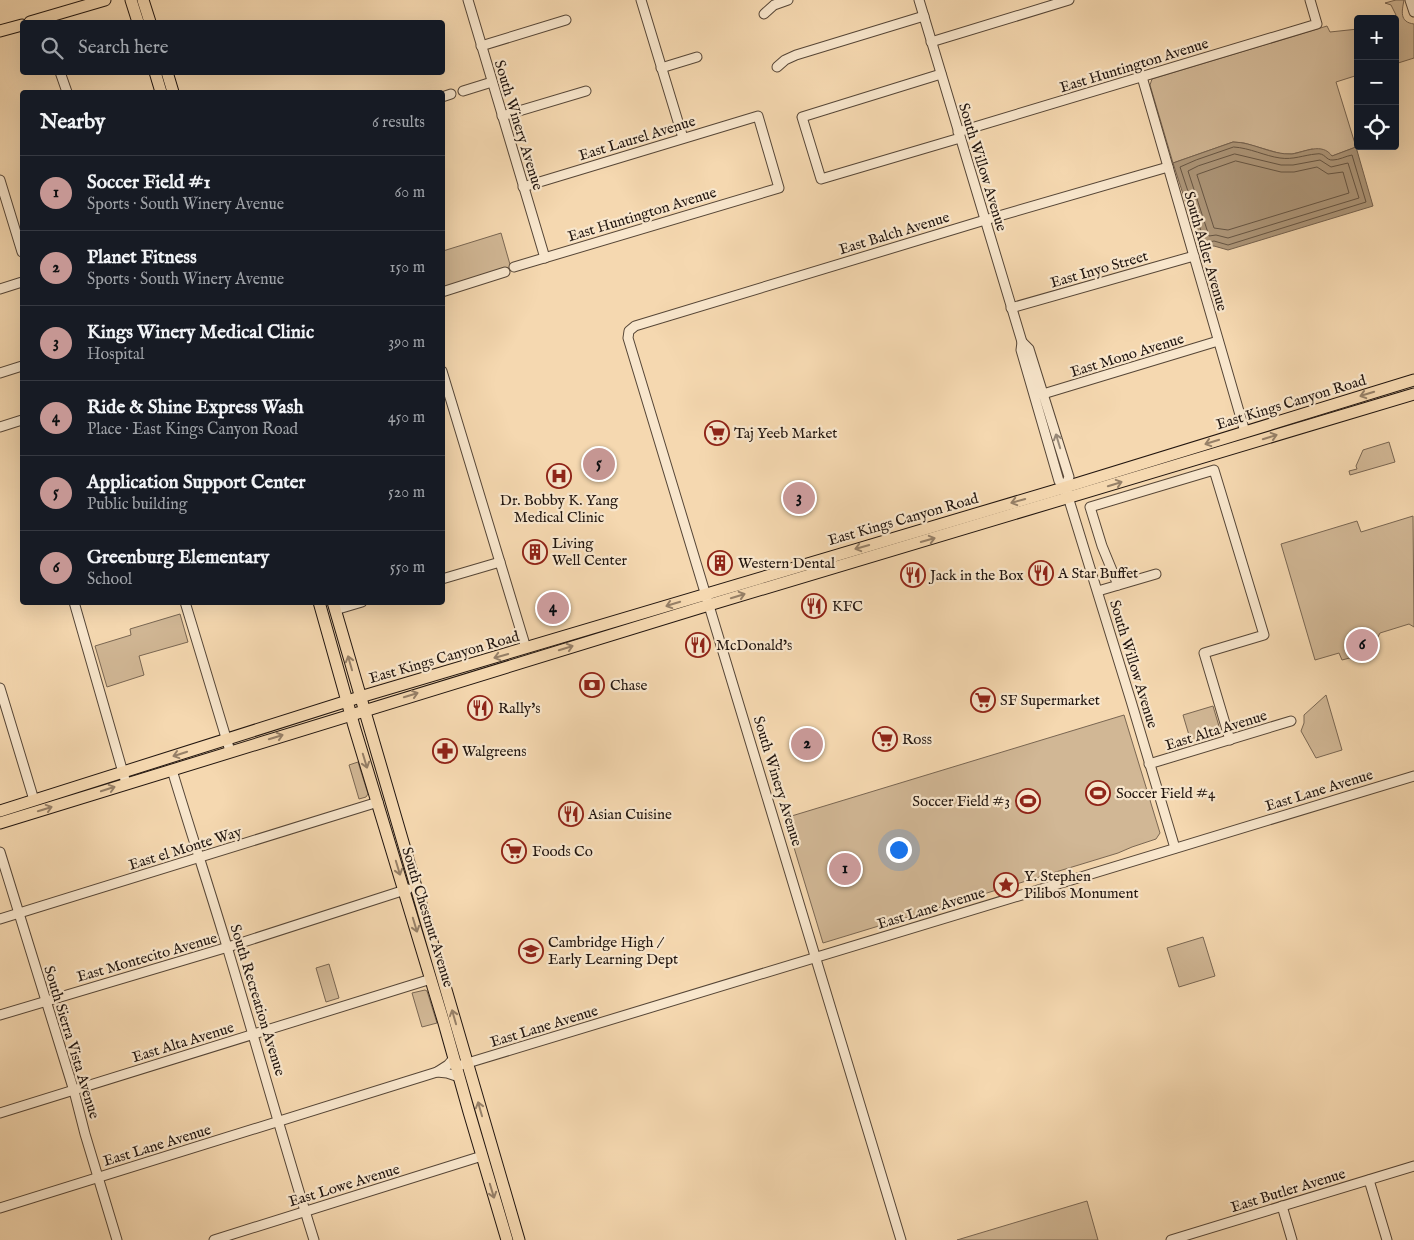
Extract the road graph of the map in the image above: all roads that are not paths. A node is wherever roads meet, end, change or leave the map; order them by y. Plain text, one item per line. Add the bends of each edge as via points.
1 (105, 0) edge
2 (131, 0) edge
3 (143, 0) edge
4 (468, 0) edge
5 (641, 0) edge
6 (788, 0) edge
7 (919, 0) edge
8 (1069, 0) edge
9 (1310, 0) edge
10 (1410, 0) edge
11 (1414, 12) edge
12 (764, 14) dead end
13 (924, 16) junction
14 (44, 20) edge
15 (137, 20) edge
16 (149, 20) edge
17 (566, 20) dead end
18 (20, 26) edge
19 (0, 31) edge
20 (931, 42) junction
21 (481, 46) junction
22 (696, 57) dead end
23 (777, 67) dead end
24 (662, 68) junction
25 (941, 74) junction
26 (61, 75) edge
27 (156, 75) edge
28 (167, 75) edge
29 (1142, 77) junction
30 (492, 82) junction
31 (65, 90) edge
32 (160, 90) edge
33 (172, 90) edge
34 (586, 90) dead end
35 (463, 91) dead end
36 (502, 116) junction
37 (959, 135) junction
38 (683, 138) junction
39 (1168, 167) junction
40 (0, 180) edge
41 (524, 187) junction
42 (778, 188) joint
43 (3, 203) edge
44 (985, 220) junction
45 (18, 222) edge
46 (20, 237) edge
47 (1194, 256) junction
48 (545, 258) junction
49 (514, 268) dead end
50 (504, 272) dead end
51 (20, 283) edge
52 (0, 289) edge
53 (445, 291) edge
54 (1011, 308) junction
55 (629, 331) joint
56 (1218, 341) junction
57 (1022, 342) junction
58 (20, 367) edge
59 (0, 373) edge
60 (1414, 380) edge
61 (445, 388) edge
62 (1043, 394) junction
63 (1414, 394) edge
64 (20, 423) edge
65 (0, 427) edge
66 (1245, 432) junction
67 (1067, 493) junction
68 (500, 562) junction
69 (1156, 574) dead end
70 (445, 578) edge
71 (1118, 585) junction
72 (1098, 591) junction
73 (708, 599) junction
74 (75, 605) edge
75 (186, 605) edge
76 (321, 605) edge
77 (334, 606) edge
78 (526, 648) junction
79 (0, 688) edge
80 (360, 697) junction
81 (347, 701) junction
82 (364, 710) junction
83 (351, 714) junction
84 (1291, 721) dead end
85 (226, 739) junction
86 (1230, 740) junction
87 (230, 751) junction
88 (1150, 764) junction
89 (172, 770) junction
90 (1414, 776) edge
91 (125, 778) junction
92 (34, 800) junction
93 (378, 802) junction
94 (0, 811) edge
95 (0, 823) edge
96 (404, 846) junction
97 (1175, 848) junction
98 (0, 852) edge
99 (198, 858) junction
100 (410, 889) junction
101 (18, 913) junction
102 (0, 919) edge
103 (228, 947) junction
104 (816, 958) junction
105 (431, 979) junction
106 (46, 1001) junction
107 (0, 1016) edge
108 (254, 1034) junction
109 (459, 1066) junction
110 (437, 1072) junction
111 (74, 1091) junction
112 (0, 1113) edge
113 (278, 1122) junction
114 (474, 1131) junction
115 (482, 1156) junction
116 (1414, 1166) edge
117 (500, 1176) junction
118 (98, 1177) junction
119 (1369, 1180) junction
120 (1282, 1206) junction
121 (0, 1208) edge
122 (305, 1211) junction
123 (117, 1240) edge
124 (214, 1240) edge
125 (314, 1240) edge
126 (507, 1240) edge
127 (519, 1240) edge
128 (901, 1240) edge
129 (1171, 1240) edge
130 (1292, 1240) edge
131 (1387, 1240) edge

1 - 14 main road
2 - 15 main road
3 - 16 main road
4 - 21 street, South Winery Avenue
5 - 24 street
6 - 12 street via 774,5
7 - 13 street, South Willow Avenue
8 - 20 street
9 - 29 street, East Huntington Avenue via 1317,24
10 - 11 street
13 - 20 street, South Willow Avenue
13 - 23 street via 796,55
17 - 21 street
18 - 19 main road
20 - 25 street, South Willow Avenue
21 - 30 street, South Winery Avenue
22 - 24 street
24 - 38 street
25 - 37 street, South Willow Avenue
25 - 37 street, East Huntington Avenue via 802,117 807,143 822,179
26 - 31 street
27 - 32 main road
28 - 33 main road
29 - 37 street, East Huntington Avenue
29 - 39 street, South Adler Avenue
30 - 35 street
30 - 36 street, South Winery Avenue
34 - 36 street
36 - 41 street, South Winery Avenue
37 - 44 street, South Willow Avenue
38 - 41 street, East Laurel Avenue
38 - 42 street, East Laurel Avenue via 758,116
39 - 44 street, East Balch Avenue
39 - 47 street, South Adler Avenue
40 - 43 street
41 - 48 street, South Winery Avenue
42 - 48 street, East Huntington Avenue
43 - 45 street
44 - 54 street, South Willow Avenue
44 - 55 street, East Balch Avenue via 635,326
45 - 46 street
47 - 54 street, East Inyo Street
47 - 56 street, South Adler Avenue
48 - 49 street, East Huntington Avenue
50 - 53 street
51 - 52 street
54 - 57 street, South Willow Avenue
55 - 73 street, South Winery Avenue via 628,338
56 - 62 street, East Mono Avenue
56 - 66 street, South Adler Avenue
57 - 62 street, South Willow Avenue via 1029,349
57 - 67 street, South Willow Avenue via 1021,350 1059,480
58 - 59 street
60 -> 66 main road, East Kings Canyon Road
61 - 68 street
67 -> 62 street, South Willow Avenue via 1068,477
67 -> 63 main road, East Kings Canyon Road
64 - 65 street
66 -> 67 main road, East Kings Canyon Road
67 - 72 street, South Willow Avenue
67 - 73 main road, East Kings Canyon Road
68 - 70 street
68 - 78 street
69 - 71 street
71 - 72 street
71 - 86 street via 1090,507 1214,470 1264,635 1204,653
72 - 88 street, South Willow Avenue
73 -> 78 main road, East Kings Canyon Road
82 -> 73 main road, East Kings Canyon Road
73 - 104 street, South Winery Avenue
74 - 91 street
75 - 85 street
76 - 81 main road, South Chestnut Avenue
80 -> 77 main road, South Chestnut Avenue
78 -> 80 main road, East Kings Canyon Road
79 - 92 street
80 - 81 main road, East Kings Canyon Road
80 - 82 main road, South Chestnut Avenue
81 - 83 main road, South Chestnut Avenue
81 - 85 main road, East Kings Canyon Road
82 - 83 main road, East Kings Canyon Road
82 - 96 main road, South Chestnut Avenue
87 -> 83 main road, East Kings Canyon Road
83 -> 93 main road, South Chestnut Avenue
84 - 86 street, East Alta Avenue
85 - 87 street
85 -> 91 main road, East Kings Canyon Road
86 - 88 street, East Alta Avenue
87 - 89 main road, East Kings Canyon Road
88 - 97 street, South Willow Avenue
89 - 91 main road, East Kings Canyon Road
89 - 99 street, South Recreation Avenue
90 - 97 street, East Lane Avenue
91 - 92 main road, East Kings Canyon Road
95 -> 91 main road, East Kings Canyon Road
92 - 94 main road, East Kings Canyon Road
93 - 96 main road via 385,809 396,841
93 - 99 street, East el Monte Way
93 -> 100 main road, South Chestnut Avenue
96 - 100 main road, South Chestnut Avenue
97 - 104 street, East Lane Avenue
98 - 101 street, South Sierra Vista Avenue
99 - 101 street, East el Monte Way
99 - 103 street, South Recreation Avenue
100 - 103 street, East Montecito Avenue
100 -> 105 main road, South Chestnut Avenue
109 -> 100 main road, South Chestnut Avenue
101 - 102 street, East el Monte Way
101 - 106 street, South Sierra Vista Avenue
103 - 106 street, East Montecito Avenue
103 - 108 street, South Recreation Avenue
104 - 109 street, East Lane Avenue
104 - 128 street, South Winery Avenue
105 - 108 street, East Alta Avenue
105 - 109 main road, South Chestnut Avenue
106 - 107 street, East Montecito Avenue
106 - 111 street, South Sierra Vista Avenue
108 - 111 street, East Alta Avenue
108 - 113 street, South Recreation Avenue
109 - 110 street, East Lane Avenue via 447,1073
109 - 110 street, East Lane Avenue via 448,1065
109 - 114 main road, South Chestnut Avenue
117 -> 109 main road, South Chestnut Avenue
110 - 113 street, East Lane Avenue
111 - 112 street, East Alta Avenue
111 - 118 street, South Sierra Vista Avenue
113 - 118 street, East Lane Avenue
113 - 122 street, South Recreation Avenue
114 - 115 main road, South Chestnut Avenue
114 - 117 main road via 480,1132 492,1173
115 - 122 street, East Lowe Avenue
115 -> 126 main road, South Chestnut Avenue
116 - 119 street, East Butler Avenue
117 - 127 main road, South Chestnut Avenue
118 - 121 street, East Lane Avenue
118 - 123 street, South Sierra Vista Avenue
119 - 120 street, East Butler Avenue
119 - 131 street
120 - 129 street, East Butler Avenue
120 - 130 street
122 - 124 street, East Lowe Avenue
122 - 125 street, South Recreation Avenue

